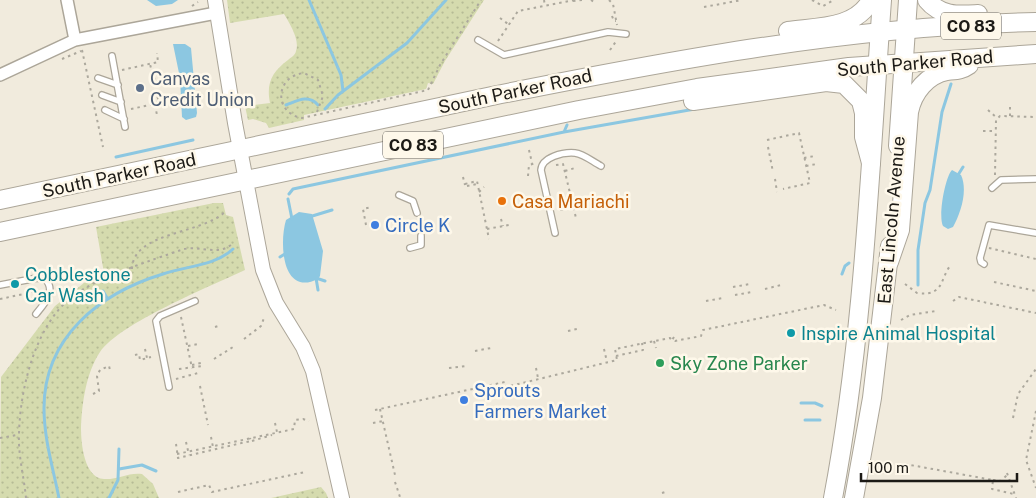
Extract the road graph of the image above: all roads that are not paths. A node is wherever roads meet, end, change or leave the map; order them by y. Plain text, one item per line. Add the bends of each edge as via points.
1 (67, 0) edge
2 (871, 0) edge
3 (882, 0) edge
4 (908, 0) edge
5 (927, 0) edge
6 (215, 6) edge
7 (1036, 11) edge
8 (1036, 22) edge
9 (906, 30) junction
10 (880, 32) junction
11 (626, 34) dead end
12 (478, 40) dead end
13 (78, 43) junction
14 (768, 46) junction
15 (1036, 54) edge
16 (112, 56) dead end
17 (979, 57) junction
18 (904, 62) junction
19 (878, 64) junction
20 (0, 74) edge
21 (98, 78) dead end
22 (118, 85) junction
23 (102, 95) dead end
24 (648, 97) junction
25 (121, 102) junction
26 (105, 110) dead end
27 (124, 119) junction
28 (126, 127) dead end
29 (240, 149) junction
30 (870, 163) junction
31 (601, 166) dead end
32 (246, 179) junction
33 (1036, 179) edge
34 (992, 188) dead end
35 (399, 195) dead end
36 (0, 200) edge
37 (417, 213) dead end
38 (0, 232) edge
39 (555, 233) dead end
40 (1036, 233) edge
41 (422, 236) dead end
42 (410, 248) dead end
43 (889, 262) junction
44 (984, 264) dead end
45 (0, 285) edge
46 (195, 301) dead end
47 (36, 314) dead end
48 (169, 387) dead end
49 (342, 498) edge
50 (833, 498) edge
51 (854, 498) edge

1 - 13 street
2 - 14 main road via 850,20 784,32
3 - 10 main road, East Lincoln Avenue
4 - 9 main road, East Lincoln Avenue
5 - 7 main road via 937,10 955,14
6 - 13 street
6 - 29 street
8 - 9 main road, South Parker Road / CO 83
9 - 10 main road, South Parker Road / CO 83
9 - 18 main road, East Lincoln Avenue
10 - 14 main road, South Parker Road / CO 83
10 - 19 main road, East Lincoln Avenue
11 - 12 lane via 608,32 504,55
13 - 20 street
14 - 29 main road, South Parker Road / CO 83 via 632,67
15 - 17 main road, South Parker Road / CO 83
16 - 22 lane
17 - 18 main road, South Parker Road / CO 83
17 - 43 main road via 963,69 930,78 912,101 900,230
18 - 19 main road, South Parker Road / CO 83
18 - 43 main road, East Lincoln Avenue
19 - 24 main road, South Parker Road / CO 83
19 - 30 main road, East Lincoln Avenue
21 - 22 lane
22 - 25 lane
23 - 25 lane
24 - 30 main road via 664,105 826,82 840,83 854,92 863,106 864,138
24 - 32 main road, South Parker Road / CO 83
25 - 27 lane
26 - 27 lane
27 - 28 lane
29 - 32 street
29 - 36 main road, South Parker Road / CO 83
30 - 50 main road, East Lincoln Avenue via 858,330
31 - 39 lane via 576,153 544,161 541,170
32 - 38 main road, South Parker Road / CO 83
32 - 49 street via 267,284 313,371
33 - 34 lane via 1001,180
35 - 37 lane via 413,201
40 - 44 lane via 989,225 980,258
41 - 42 lane via 421,245
43 - 51 main road, East Lincoln Avenue via 872,398
45 - 47 lane via 45,279 50,287 49,297
46 - 48 lane via 160,316 156,321

